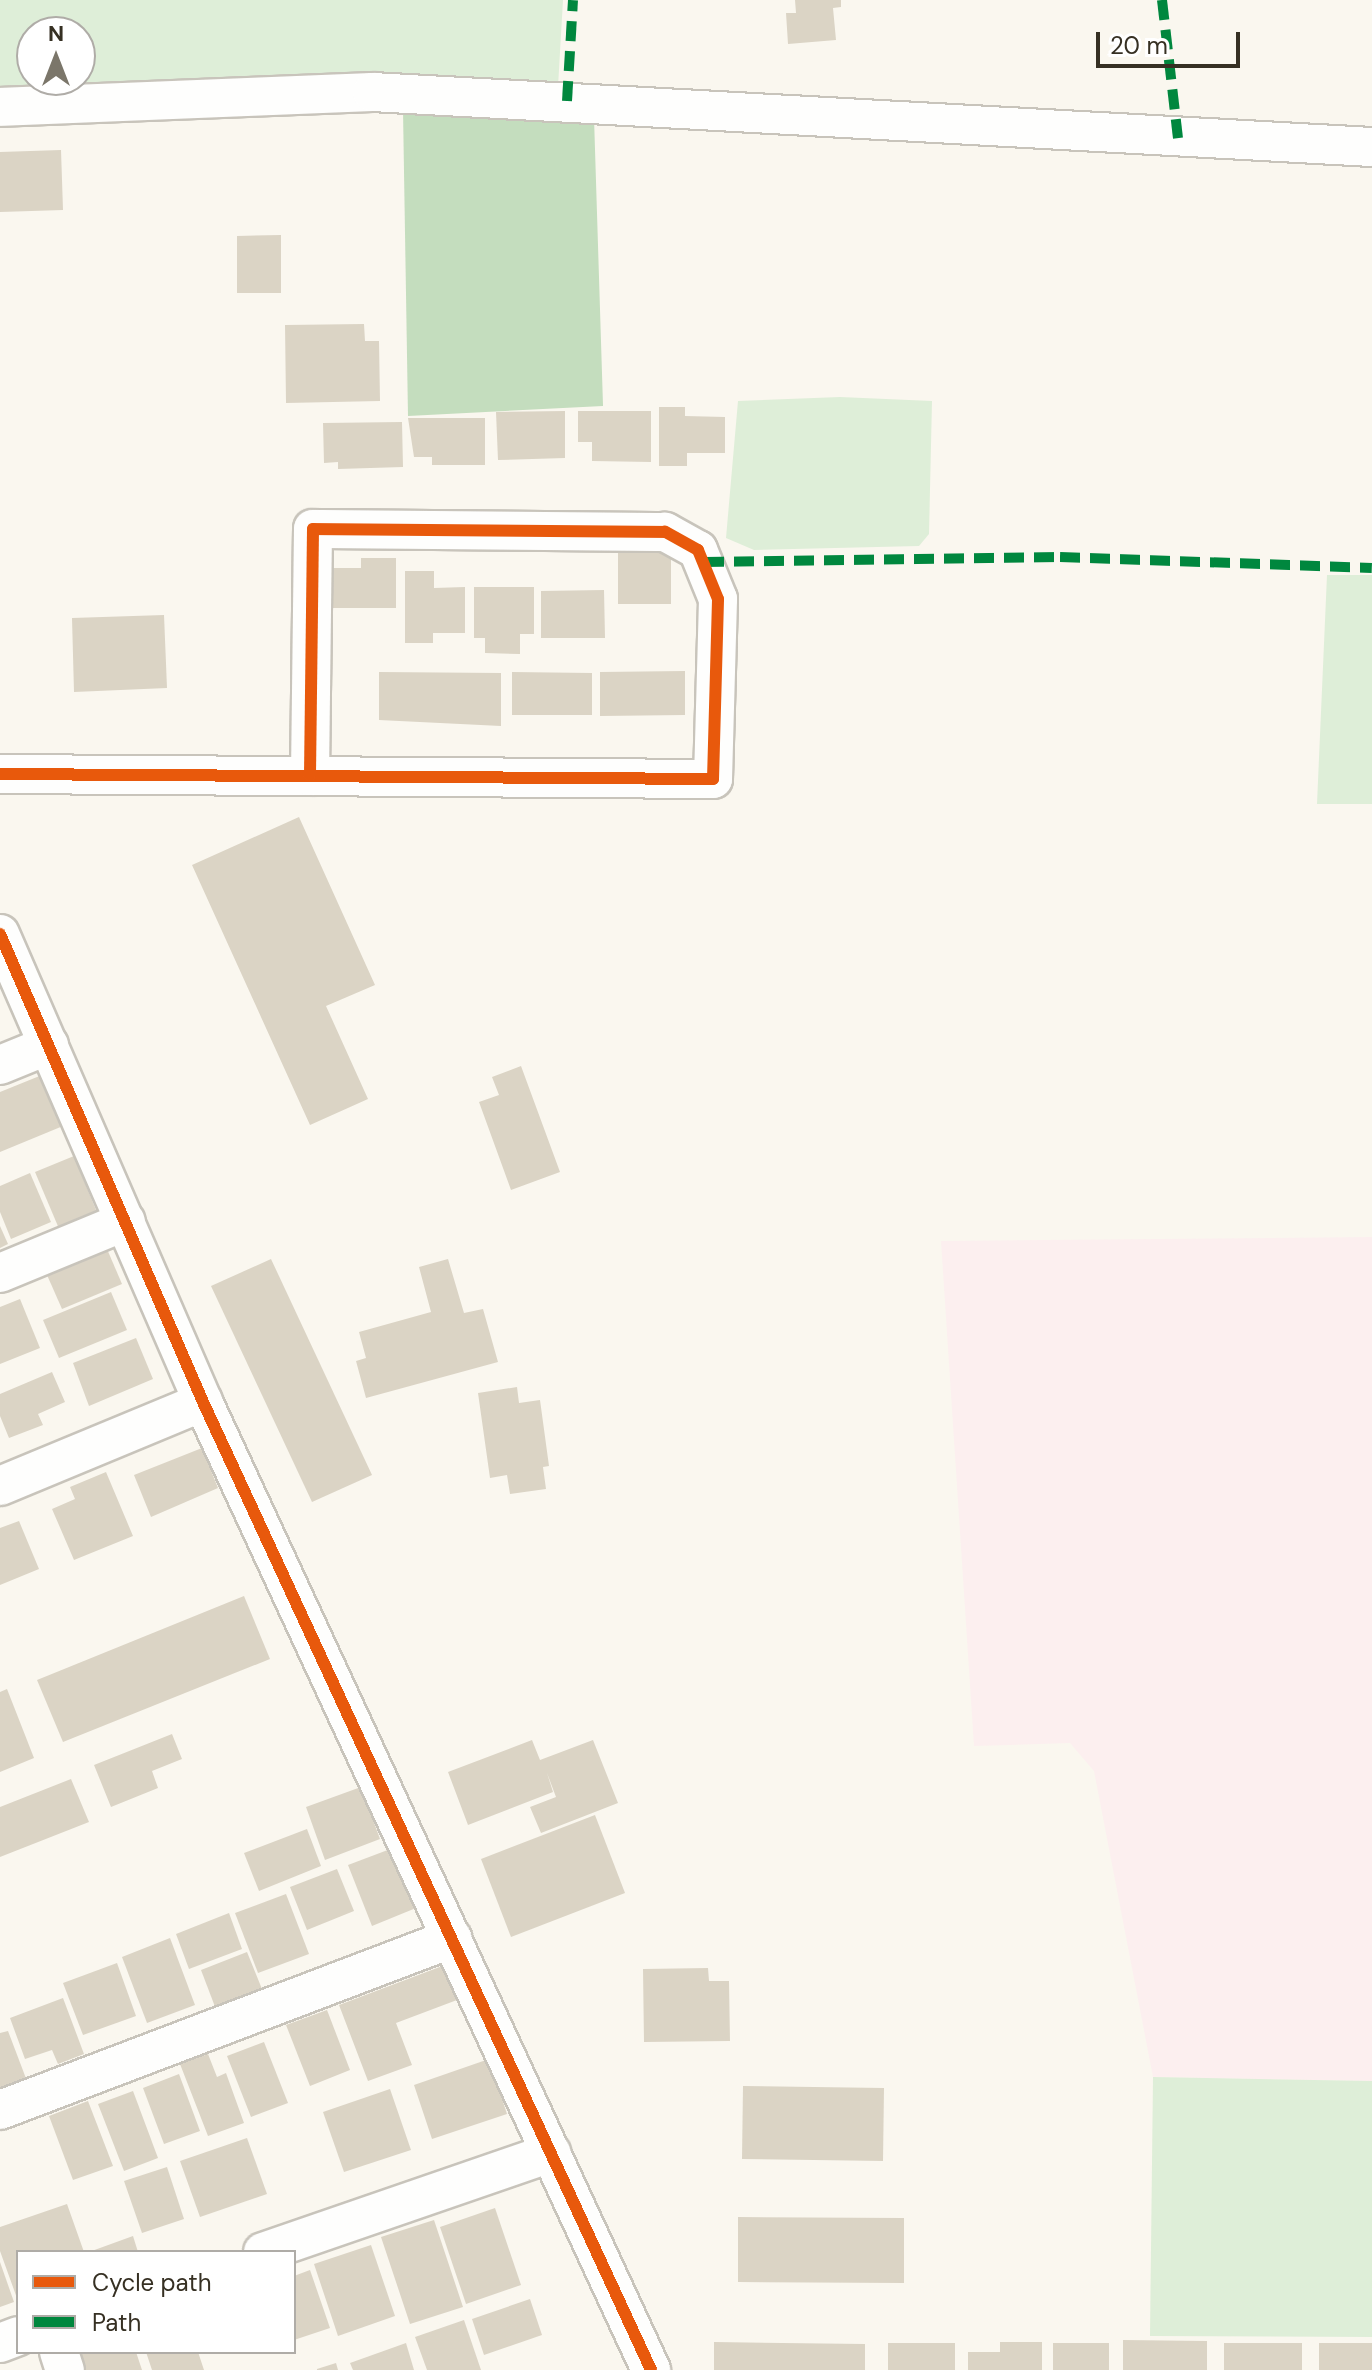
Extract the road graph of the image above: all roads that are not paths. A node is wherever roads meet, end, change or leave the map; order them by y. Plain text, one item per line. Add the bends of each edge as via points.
1 (0, 107) edge
2 (1372, 147) edge
3 (0, 774) edge
4 (310, 776) junction
5 (0, 934) edge
6 (49, 1045) junction
7 (0, 1065) edge
8 (126, 1221) junction
9 (0, 1273) edge
10 (203, 1402) junction
11 (0, 1486) edge
12 (452, 1938) junction
13 (0, 2110) edge
14 (551, 2153) junction
15 (269, 2250) edge
16 (651, 2370) edge

1 - 2 street via 372,92
3 - 4 street
4 - 4 street via 713,779 718,599 698,550 665,532 313,529
5 - 6 street
6 - 7 street
6 - 8 street
8 - 9 street
8 - 10 street
10 - 11 street
10 - 12 street
12 - 13 street
12 - 14 street
14 - 15 street
14 - 16 street

